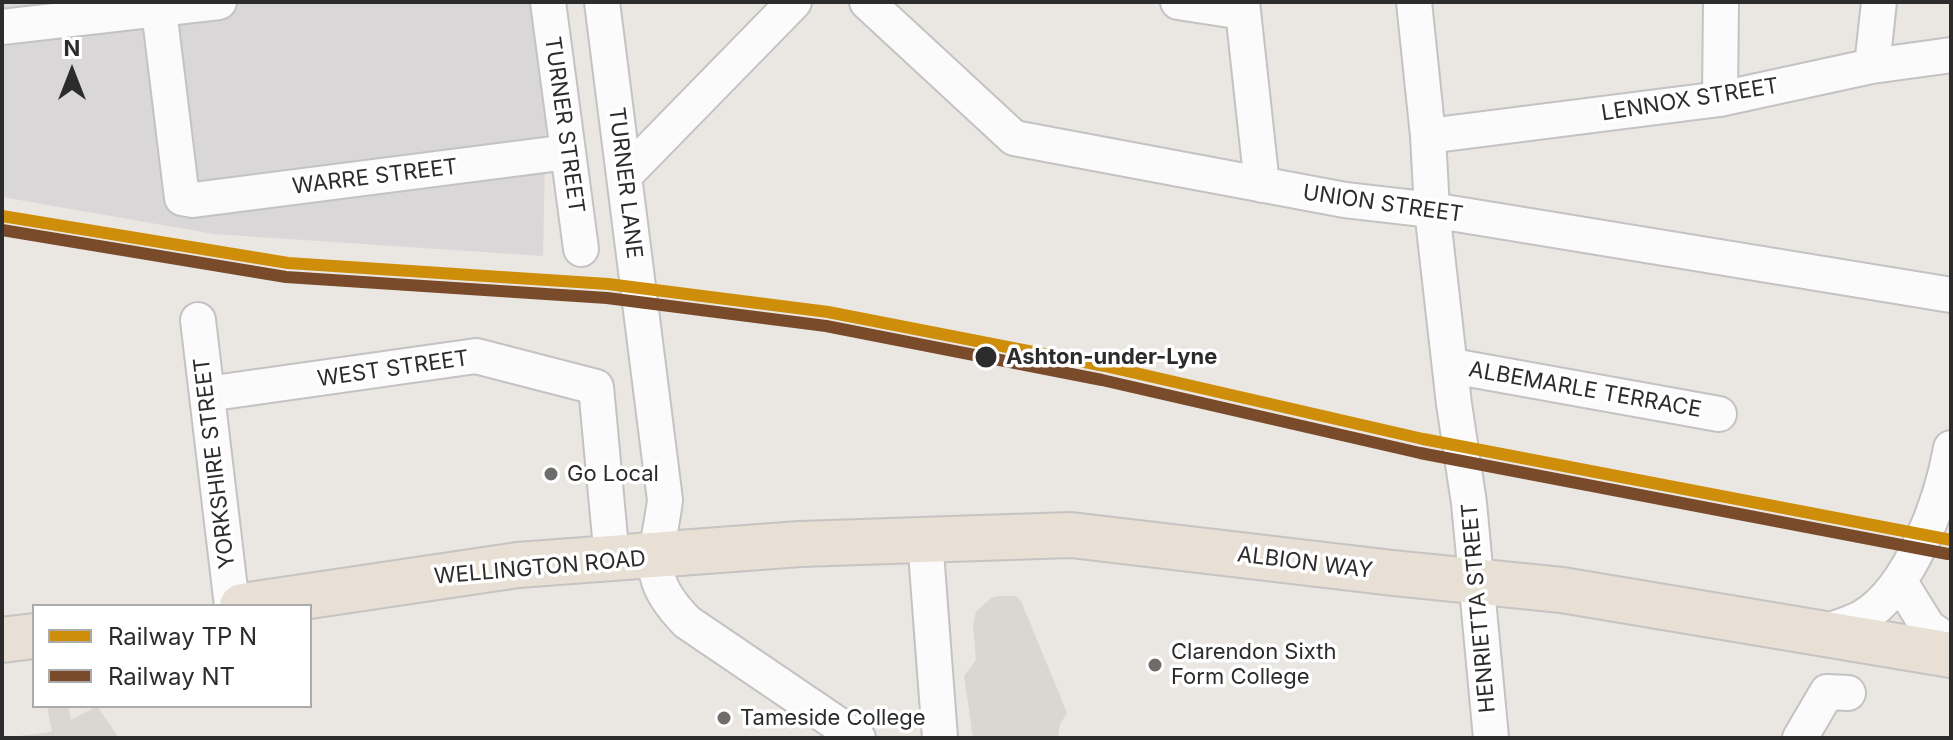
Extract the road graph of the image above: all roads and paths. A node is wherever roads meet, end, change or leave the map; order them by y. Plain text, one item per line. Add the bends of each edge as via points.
1 (219, 2) edge
2 (548, 2) edge
3 (602, 2) edge
4 (794, 2) edge
5 (867, 2) edge
6 (1178, 2) edge
7 (1414, 2) edge
8 (1721, 2) edge
9 (1879, 2) edge
10 (159, 6) edge
11 (1243, 7) edge
12 (2, 27) edge
13 (1951, 55) edge
14 (1872, 66) junction
15 (1720, 99) junction
16 (1428, 136) junction
17 (568, 152) junction
18 (624, 176) junction
19 (1262, 185) junction
20 (1432, 210) junction
21 (581, 249) dead end
22 (1951, 295) edge
23 (198, 320) dead end
24 (1452, 366) junction
25 (207, 394) junction
26 (1719, 414) dead end
27 (1948, 463) edge
28 (925, 539) junction
29 (655, 555) junction
30 (612, 559) junction
31 (1900, 582) junction
32 (1477, 583) junction
33 (232, 604) edge
34 (255, 604) edge
35 (1822, 633) junction
36 (32, 636) edge
37 (2, 640) edge
38 (1951, 643) edge
39 (1951, 655) edge
40 (1848, 693) dead end
41 (858, 738) edge
42 (940, 738) edge
43 (1491, 738) edge
44 (1800, 738) edge

1 - 10 street
2 - 17 street, TURNER STREET
3 - 18 street, TURNER LANE
4 - 18 street
5 - 19 street, UNION STREET via 1014,138
6 - 11 street
7 - 16 street, HENRIETTA STREET
8 - 15 street
9 - 14 street
10 - 12 street
10 - 17 street, WARRE STREET via 182,198
11 - 19 street
13 - 14 street, LENNOX STREET
14 - 15 street, LENNOX STREET
15 - 16 street, LENNOX STREET
16 - 20 street, HENRIETTA STREET
17 - 21 street, TURNER STREET
18 - 29 street, TURNER LANE via 665,500
19 - 20 street, UNION STREET
20 - 22 street, UNION STREET
20 - 24 street, HENRIETTA STREET
23 - 25 street, YORKSHIRE STREET
24 - 26 street, ALBEMARLE TERRACE
24 - 32 street, HENRIETTA STREET
25 - 30 street, WEST STREET via 476,356 596,387
25 - 33 street, YORKSHIRE STREET
27 - 31 street via 1921,541
28 - 29 highway, ALBION WAY
28 - 32 highway, ALBION WAY via 1071,535
28 - 42 street
29 - 30 highway, WELLINGTON ROAD
29 - 41 street, WELLINGTON ROAD via 658,583 687,622
30 - 34 highway, WELLINGTON ROAD via 518,565
31 - 35 street via 1864,617
31 - 38 street via 1928,627
32 - 35 highway, ALBION WAY via 1562,590
32 - 43 street, HENRIETTA STREET
35 - 39 highway, ALBION WAY
36 - 37 highway
40 - 44 street via 1827,692

